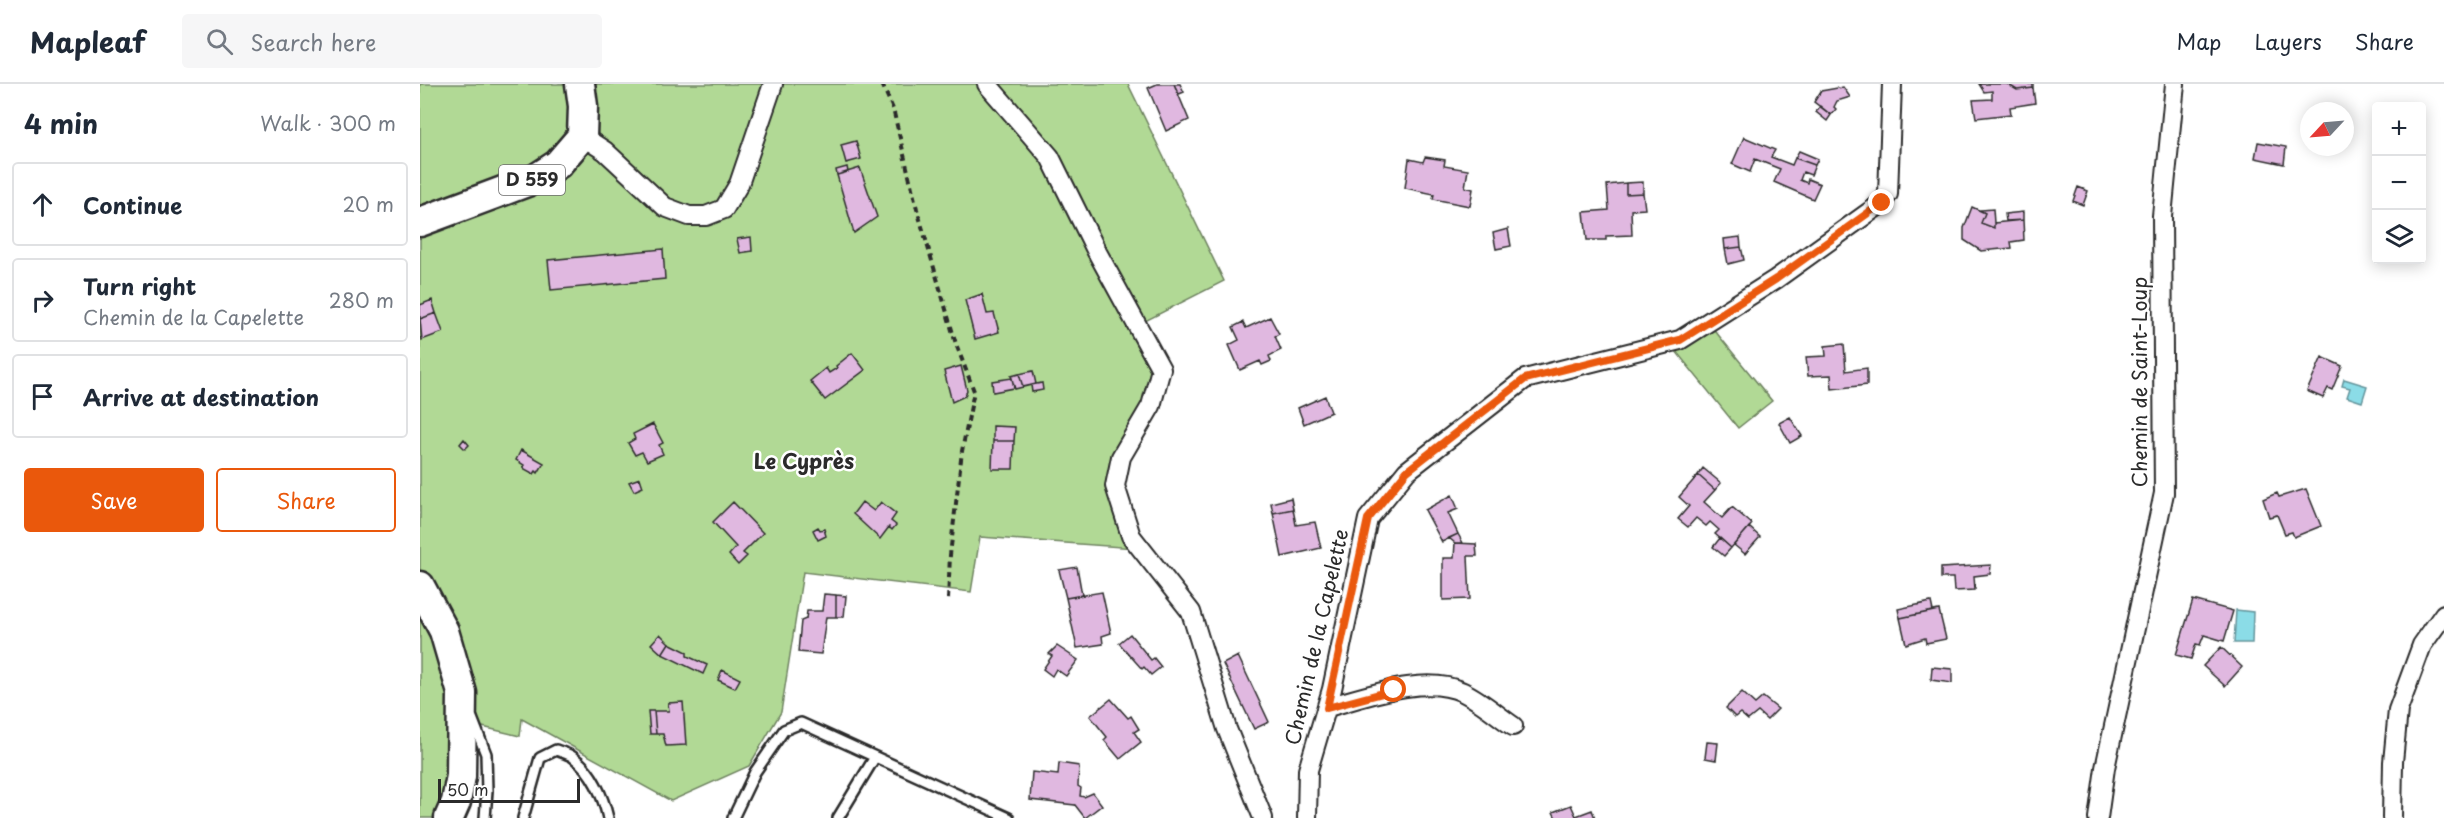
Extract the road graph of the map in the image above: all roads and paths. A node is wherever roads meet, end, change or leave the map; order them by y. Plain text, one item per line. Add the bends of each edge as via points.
1 (580, 84) edge
2 (773, 84) edge
3 (882, 84) edge
4 (987, 84) edge
5 (1892, 84) edge
6 (2175, 84) edge
7 (582, 136) junction
8 (420, 222) edge
9 (420, 586) edge
10 (948, 600) dead end
11 (2444, 614) edge
12 (462, 693) junction
13 (1327, 708) junction
14 (1513, 726) dead end
15 (874, 757) junction
16 (449, 818) edge
17 (485, 818) edge
18 (523, 818) edge
19 (608, 818) edge
20 (733, 818) edge
21 (838, 818) edge
22 (1009, 818) edge
23 (1263, 818) edge
24 (1307, 818) edge
25 (2098, 818) edge
26 (2392, 818) edge

1 - 7 main road
2 - 7 street via 740,184 724,209 706,216 689,216 664,207 605,151
3 - 10 path via 893,109 956,344 974,391 961,461
4 - 23 street via 1050,157 1161,369 1151,406 1121,457 1115,486 1131,536 1191,612 1227,729
5 - 13 street, Chemin de la Capelette via 1888,194 1882,203 1776,279 1680,340 1525,379 1407,471 1368,519
6 - 25 street, Chemin de Saint-Loup via 2162,216 2164,493 2105,768
7 - 8 main road, D 559 via 558,164 535,179
9 - 12 main road via 444,631
11 - 26 street via 2422,645 2398,710
12 - 16 main road via 461,776
12 - 17 lane via 486,754
13 - 14 street via 1408,687 1436,686 1462,692
13 - 24 street, Chemin de la Capelette via 1308,770
15 - 20 lane via 801,723 784,730 755,772
15 - 21 lane
15 - 22 lane
18 - 19 lane via 540,758 555,750 573,756 591,777

